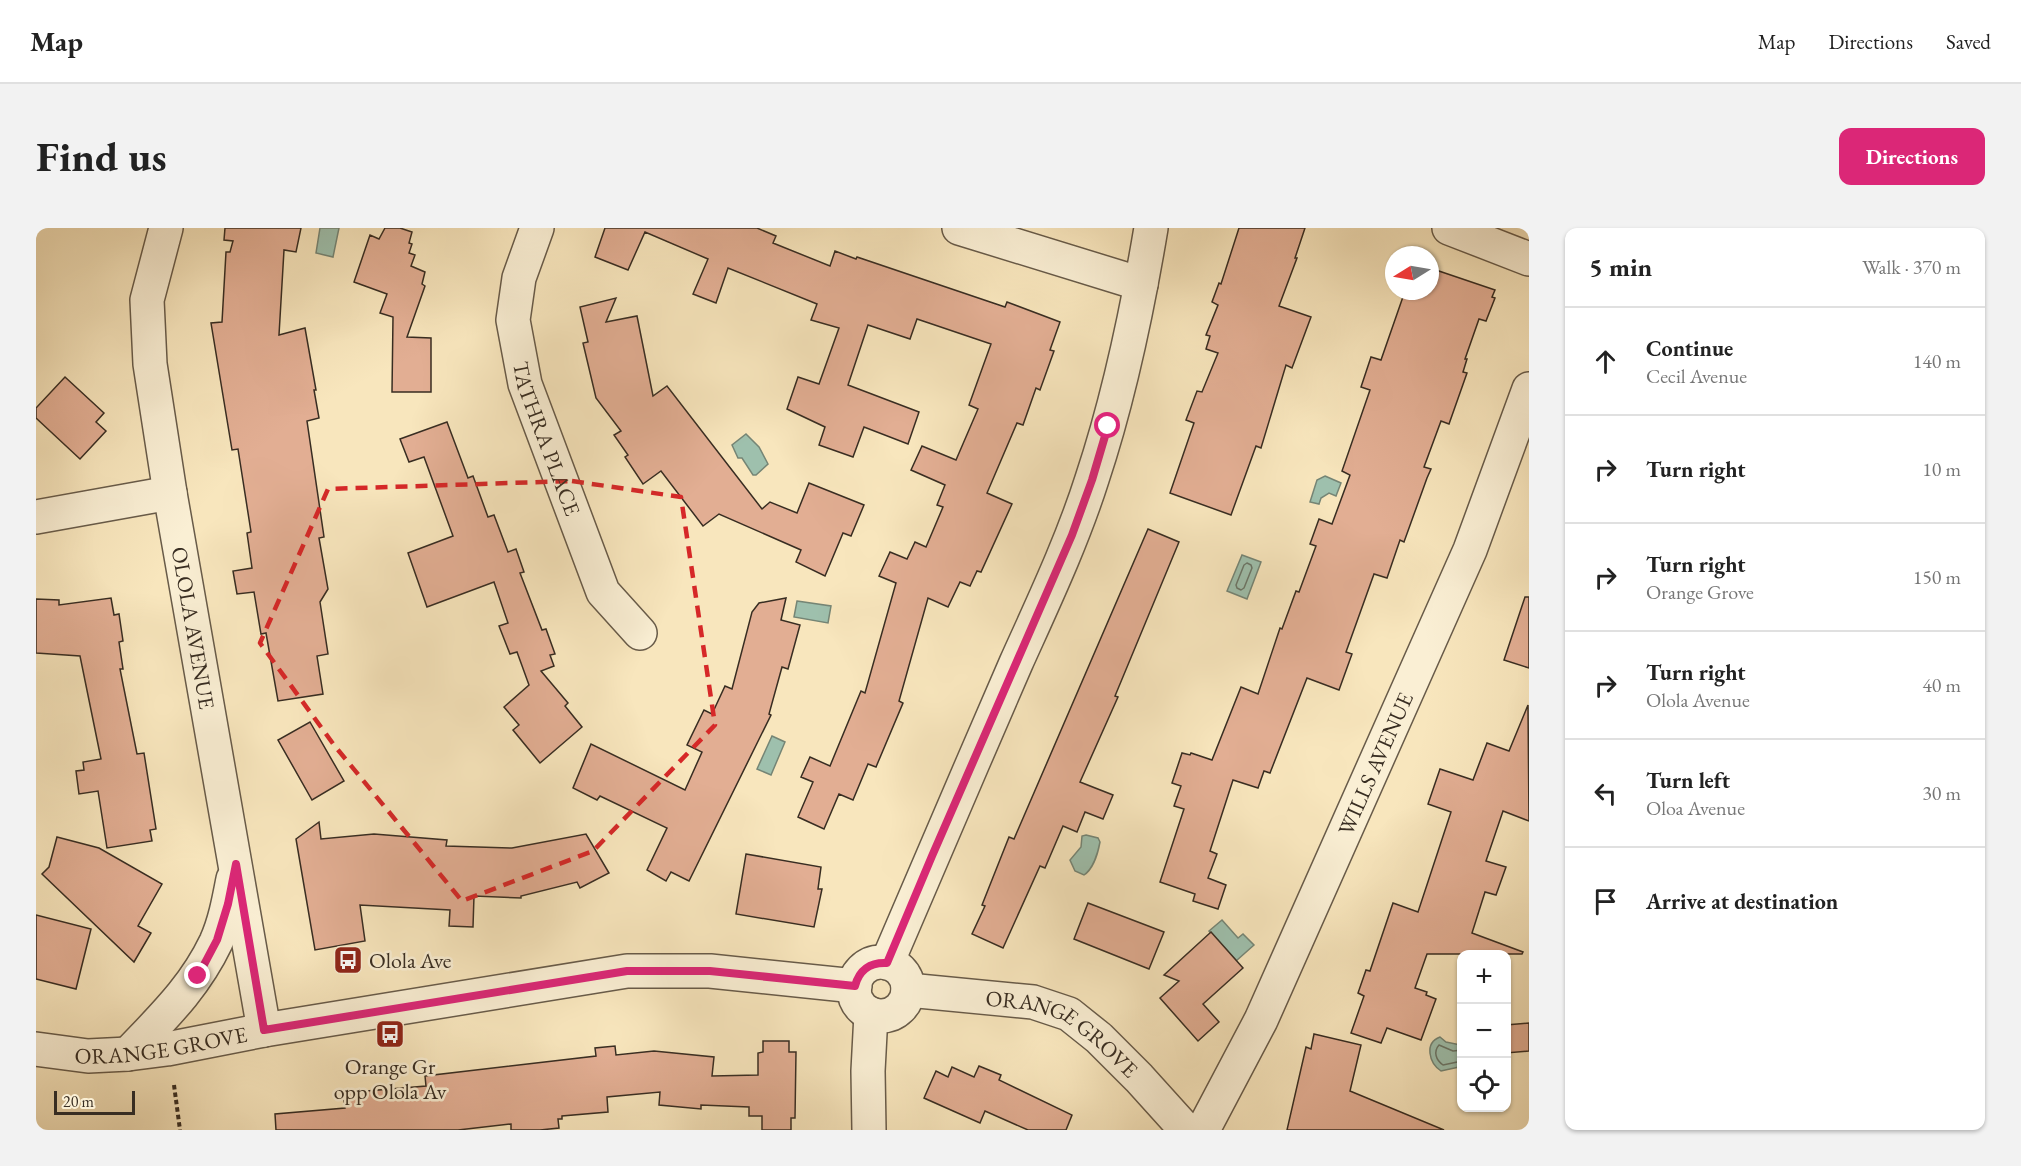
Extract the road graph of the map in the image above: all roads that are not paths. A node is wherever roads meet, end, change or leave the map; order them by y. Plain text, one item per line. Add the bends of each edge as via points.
1 (166, 228) edge
2 (537, 228) edge
3 (959, 228) edge
4 (1151, 228) edge
5 (1449, 228) edge
6 (1529, 259) edge
7 (1142, 284) junction
8 (1529, 390) edge
9 (170, 493) junction
10 (36, 517) edge
11 (640, 633) dead end
12 (236, 864) junction
13 (887, 963) junction
14 (855, 986) junction
15 (908, 990) junction
16 (871, 1014) junction
17 (264, 1030) junction
18 (36, 1049) edge
19 (128, 1054) junction
20 (869, 1130) edge
21 (1186, 1130) edge
22 (1203, 1130) edge

1 - 9 street, OLOLA AVENUE via 147,300 150,364
2 - 11 street, TATHRA PLACE via 519,278 513,320 525,384 603,591
3 - 7 street
4 - 7 street
5 - 6 street
7 - 13 street via 1108,426 1072,535
8 - 22 street, WILLS AVENUE via 1470,550 1261,1020
9 - 10 street
9 - 12 street, OLOLA AVENUE
12 - 17 street, OLOLA AVENUE
12 - 19 street via 217,940 198,976
13 - 14 street via 879,962 862,970
13 - 15 street via 903,973
14 - 16 street via 858,1003
14 - 17 street, ORANGE GROVE via 710,971 627,971
15 - 16 street via 896,1012
15 - 21 street, ORANGE GROVE via 1033,1002 1069,1014 1107,1046
16 - 20 street
17 - 19 street, ORANGE GROVE
18 - 19 street, ORANGE GROVE via 88,1056

